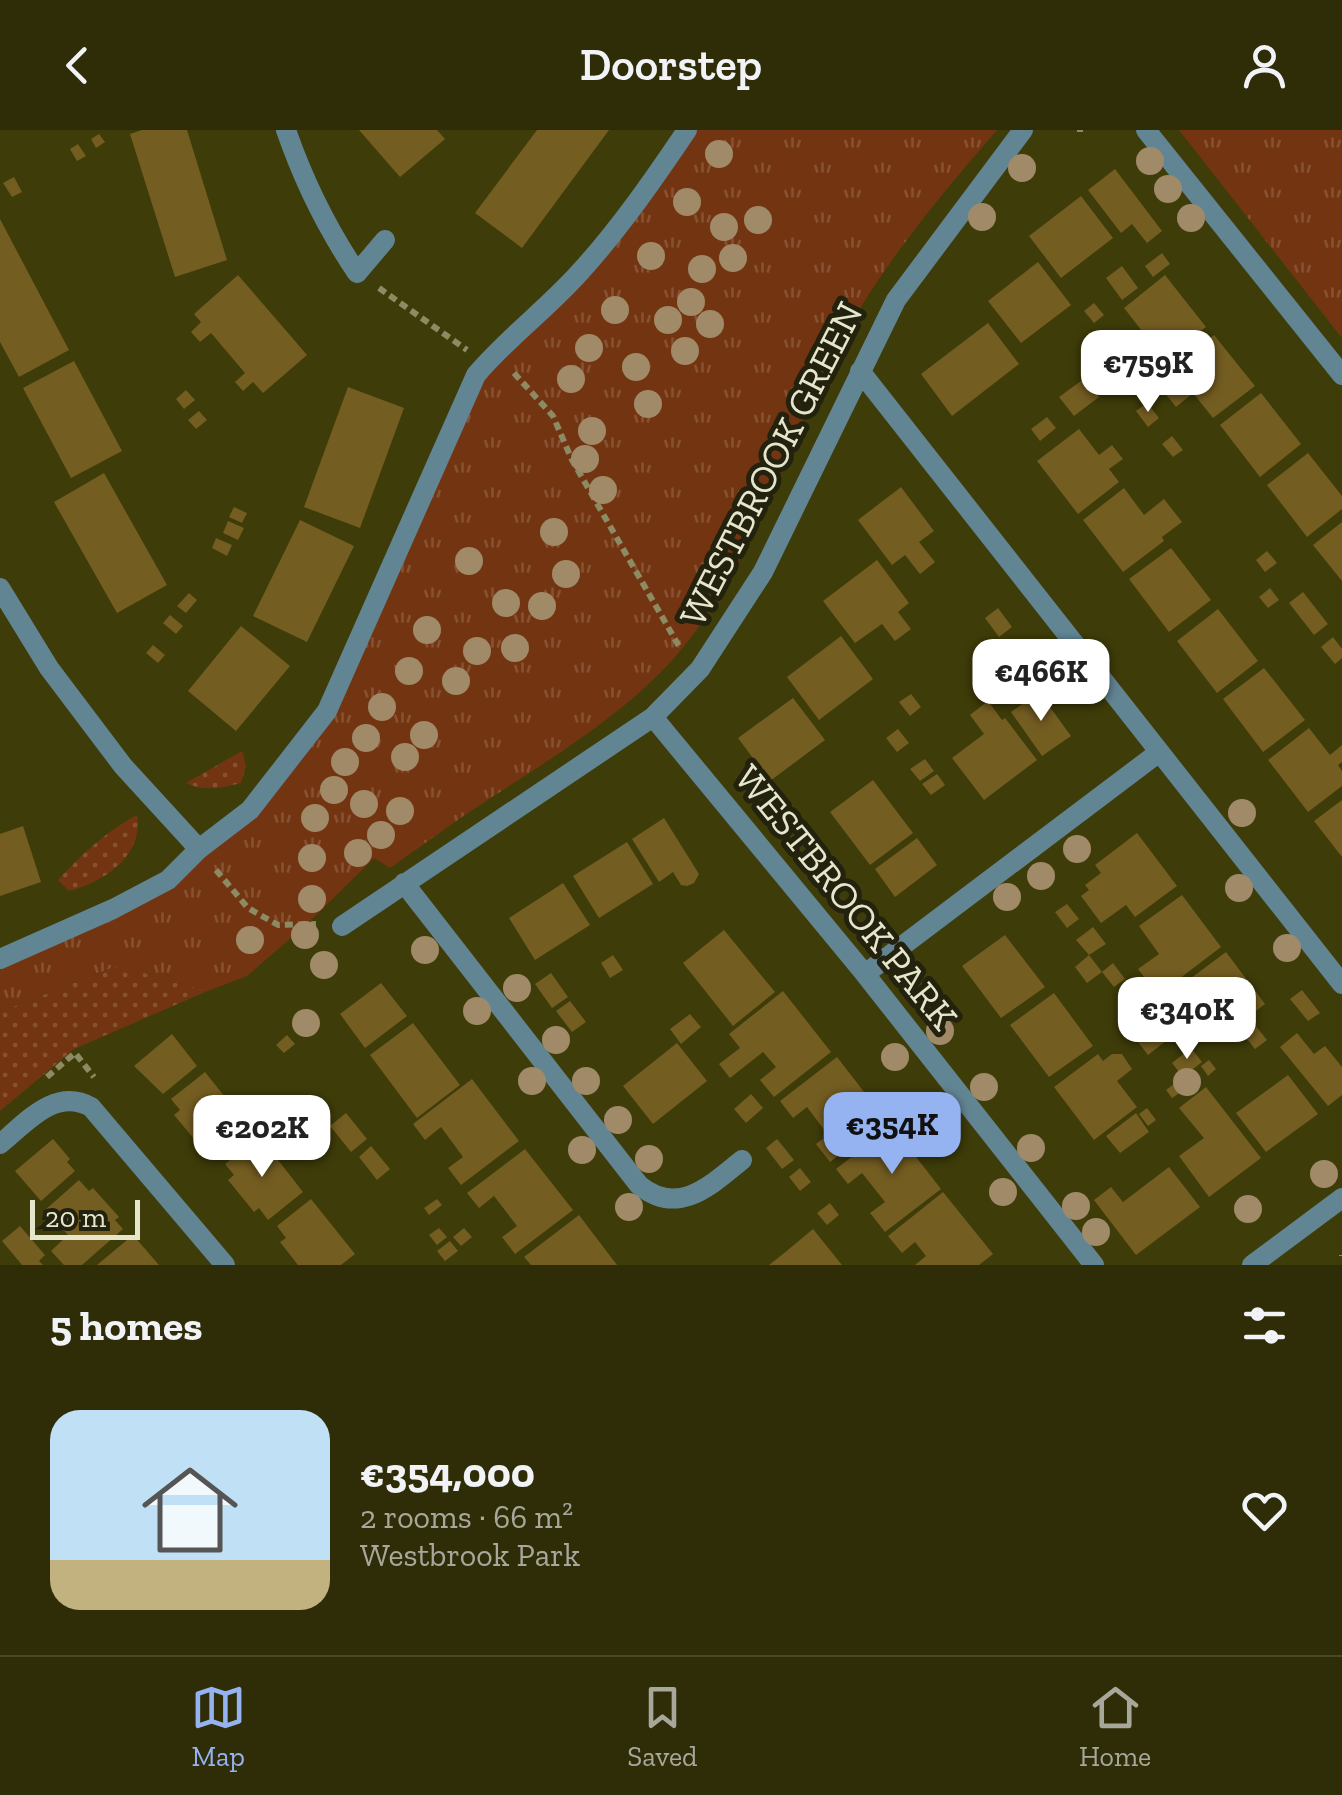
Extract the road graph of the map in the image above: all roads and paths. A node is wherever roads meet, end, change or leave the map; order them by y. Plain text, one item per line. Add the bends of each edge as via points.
1 (286, 130) edge
2 (687, 130) edge
3 (1023, 130) edge
4 (1146, 130) edge
5 (385, 240) dead end
6 (358, 272) junction
7 (490, 359) junction
8 (860, 371) junction
9 (1342, 375) edge
10 (0, 588) edge
11 (700, 669) junction
12 (653, 716) junction
13 (1158, 752) junction
14 (198, 848) junction
15 (404, 883) junction
16 (342, 926) joint
17 (0, 958) edge
18 (865, 974) junction
19 (1342, 984) edge
20 (0, 1144) edge
21 (742, 1160) dead end
22 (1342, 1198) edge
23 (226, 1265) edge
24 (1094, 1265) edge
25 (1252, 1265) edge

1 - 6 street via 327,229
2 - 7 street via 582,271
3 - 8 street, WESTBROOK GREEN via 896,300
4 - 9 street
5 - 6 street
6 - 7 path
7 - 11 path via 505,362 553,416 613,535 682,652
7 - 14 street via 476,376 327,711 250,810
8 - 11 street, WESTBROOK GREEN via 762,572
8 - 13 street
10 - 14 street via 49,668 123,766
11 - 12 street, WESTBROOK GREEN
12 - 15 street, WESTBROOK GREEN
12 - 18 street, WESTBROOK PARK
13 - 18 street
13 - 19 street
14 - 16 path via 248,908 278,925
14 - 17 street via 168,880
15 - 16 street, WESTBROOK GREEN
15 - 21 street via 653,1197 691,1195
18 - 24 street, WESTBROOK PARK
20 - 23 street via 46,1106 82,1102
22 - 25 street

